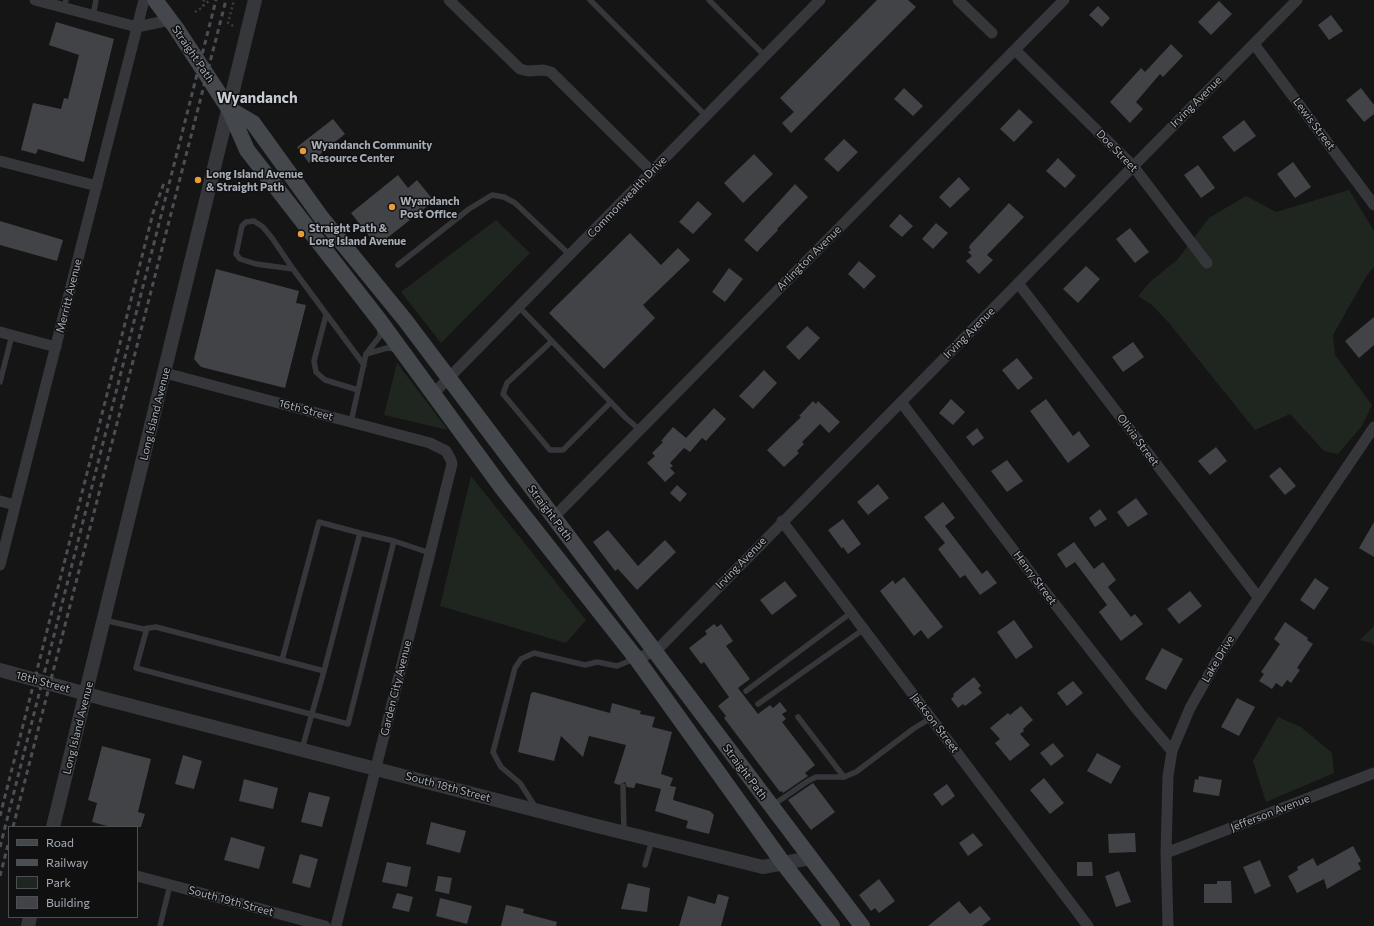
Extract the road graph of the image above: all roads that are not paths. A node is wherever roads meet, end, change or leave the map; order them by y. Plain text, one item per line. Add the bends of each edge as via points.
1 (35, 0) edge
2 (96, 0) edge
3 (144, 0) edge
4 (155, 0) edge
5 (255, 0) edge
6 (448, 0) edge
7 (590, 0) edge
8 (709, 0) edge
9 (820, 0) edge
10 (958, 0) edge
11 (1064, 0) edge
12 (1297, 0) edge
13 (65, 4) edge
14 (93, 16) junction
15 (170, 20) junction
16 (137, 27) junction
17 (992, 33) dead end
18 (1254, 44) junction
19 (1015, 50) junction
20 (765, 56) junction
21 (229, 109) junction
22 (706, 116) junction
23 (0, 161) edge
24 (1133, 166) junction
25 (651, 171) junction
26 (97, 186) junction
27 (1374, 205) edge
28 (570, 255) junction
29 (1207, 264) dead end
30 (398, 265) dead end
31 (293, 269) junction
32 (1018, 283) junction
33 (519, 307) junction
34 (326, 315) junction
35 (380, 321) junction
36 (0, 332) edge
37 (12, 335) junction
38 (552, 341) junction
39 (56, 347) junction
40 (401, 350) junction
41 (366, 354) junction
42 (364, 365) junction
43 (165, 373) junction
44 (448, 379) junction
45 (0, 382) edge
46 (358, 390) junction
47 (433, 394) junction
48 (611, 402) junction
49 (901, 402) junction
50 (351, 422) junction
51 (1374, 427) edge
52 (640, 430) junction
53 (446, 451) joint
54 (0, 501) edge
55 (15, 505) junction
56 (554, 517) junction
57 (782, 521) junction
58 (360, 533) junction
59 (394, 541) junction
60 (430, 553) junction
61 (0, 565) edge
62 (1258, 597) junction
63 (852, 612) junction
64 (104, 620) junction
65 (147, 628) junction
66 (864, 629) junction
67 (655, 652) junction
68 (636, 658) junction
69 (282, 660) junction
70 (0, 670) edge
71 (324, 671) junction
72 (746, 691) dead end
73 (86, 694) junction
74 (758, 704) dead end
75 (312, 714) junction
76 (798, 717) dead end
77 (931, 718) junction
78 (302, 750) junction
79 (1172, 751) junction
80 (376, 769) junction
81 (1374, 773) edge
82 (844, 777) junction
83 (623, 786) dead end
84 (771, 806) junction
85 (538, 811) junction
86 (53, 826) edge
87 (624, 833) junction
88 (652, 840) junction
89 (1166, 853) junction
90 (810, 858) junction
91 (783, 863) junction
92 (645, 865) dead end
93 (138, 876) edge
94 (170, 885) junction
95 (160, 926) edge
96 (325, 926) edge
97 (336, 926) edge
98 (832, 926) edge
99 (862, 926) edge
100 (1088, 926) edge
101 (1168, 926) edge

1 - 13 street
2 - 14 lane
3 - 16 street, Merritt Avenue
4 - 15 main road, Straight Path
5 - 21 street, Long Island Avenue
6 - 25 street via 520,69 551,72
7 - 22 lane
8 - 20 lane
9 - 20 street, Commonwealth Drive
10 - 17 street
11 - 19 street, Arlington Avenue
12 - 18 street, Irving Avenue
13 - 14 street
14 - 16 street
15 - 16 street
15 - 21 main road, Straight Path
16 - 26 street, Merritt Avenue
18 - 24 street, Irving Avenue
18 - 27 street, Lewis Street
19 - 24 street, Doe Street
19 - 52 street, Arlington Avenue
20 - 22 street, Commonwealth Drive
21 - 35 main road, Straight Path via 248,150
21 - 43 street, Long Island Avenue
21 - 44 main road, Straight Path via 252,123 321,217 405,320
22 - 25 street, Commonwealth Drive
23 - 26 street
24 - 29 street, Doe Street
24 - 32 street, Irving Avenue
25 - 28 street, Commonwealth Drive
26 - 39 street, Merritt Avenue
28 - 30 lane via 515,203 504,197 492,195 469,209
28 - 33 street, Commonwealth Drive
31 - 31 lane via 263,227 254,220 242,226 236,254 240,258 256,264
31 - 34 lane
32 - 49 street, Irving Avenue
32 - 62 street, Olivia Street
33 - 38 lane
33 - 44 street, Commonwealth Drive
34 - 42 lane
34 - 46 lane via 314,361 316,372 325,380
35 - 40 main road, Straight Path
35 - 41 lane via 380,336
36 - 37 street
37 - 39 street
37 - 45 lane
38 - 48 lane
38 - 48 lane via 507,383 503,394 550,450 563,450
39 - 55 street, Merritt Avenue
40 - 41 lane via 387,348
40 - 47 main road, Straight Path
41 - 42 lane
42 - 46 lane
43 - 50 street, 16th Street
43 - 64 street, Long Island Avenue
44 - 47 street, Commonwealth Drive
44 - 56 main road, Straight Path
46 - 50 lane
47 - 68 main road, Straight Path via 502,488
48 - 52 lane
49 - 57 street, Irving Avenue
49 - 79 street, Henry Street via 1045,591
50 - 53 street, 16th Street via 430,443
51 - 62 street, Lake Drive
52 - 56 street, Arlington Avenue
53 - 60 street, Garden City Avenue via 452,464
54 - 55 street
55 - 61 street, Merritt Avenue
56 - 67 main road, Straight Path
57 - 63 street, Jackson Street
57 - 67 street, Irving Avenue
58 - 59 lane
58 - 69 lane via 319,522
58 - 71 lane
59 - 60 lane
59 - 75 lane via 348,724
60 - 80 street, Garden City Avenue
62 - 79 street, Lake Drive via 1197,694
63 - 66 street, Jackson Street
63 - 72 lane
64 - 65 lane
64 - 73 street, Long Island Avenue
65 - 69 lane via 156,627
65 - 75 lane via 136,668
66 - 74 lane
66 - 77 street, Jackson Street
67 - 68 street, Irving Avenue
67 - 84 main road, Straight Path
68 - 85 lane via 617,666 597,662 585,665 534,653 521,659 515,668 493,752 501,767 520,783
68 - 91 main road, Straight Path
69 - 71 lane
70 - 73 street, 18th Street
71 - 75 lane
73 - 78 street, South 18th Street
73 - 86 street, Long Island Avenue
75 - 78 lane
76 - 82 lane
77 - 82 lane via 856,772
77 - 100 street, Jackson Street
78 - 80 street, South 18th Street
79 - 89 street, Lake Drive via 1168,776
80 - 85 street, South 18th Street
80 - 97 street, Garden City Avenue
81 - 89 street, Jefferson Avenue
82 - 84 lane via 816,777
83 - 87 lane
84 - 90 main road, Straight Path
85 - 87 street, South 18th Street
87 - 88 street, South 18th Street
88 - 91 street, South 18th Street via 763,866
88 - 92 lane
89 - 101 street, Lake Drive
90 - 91 street, South 18th Street
90 - 99 main road, Straight Path
91 - 98 main road, Straight Path
93 - 94 street, South 19th Street
94 - 95 lane
94 - 96 street, South 19th Street

